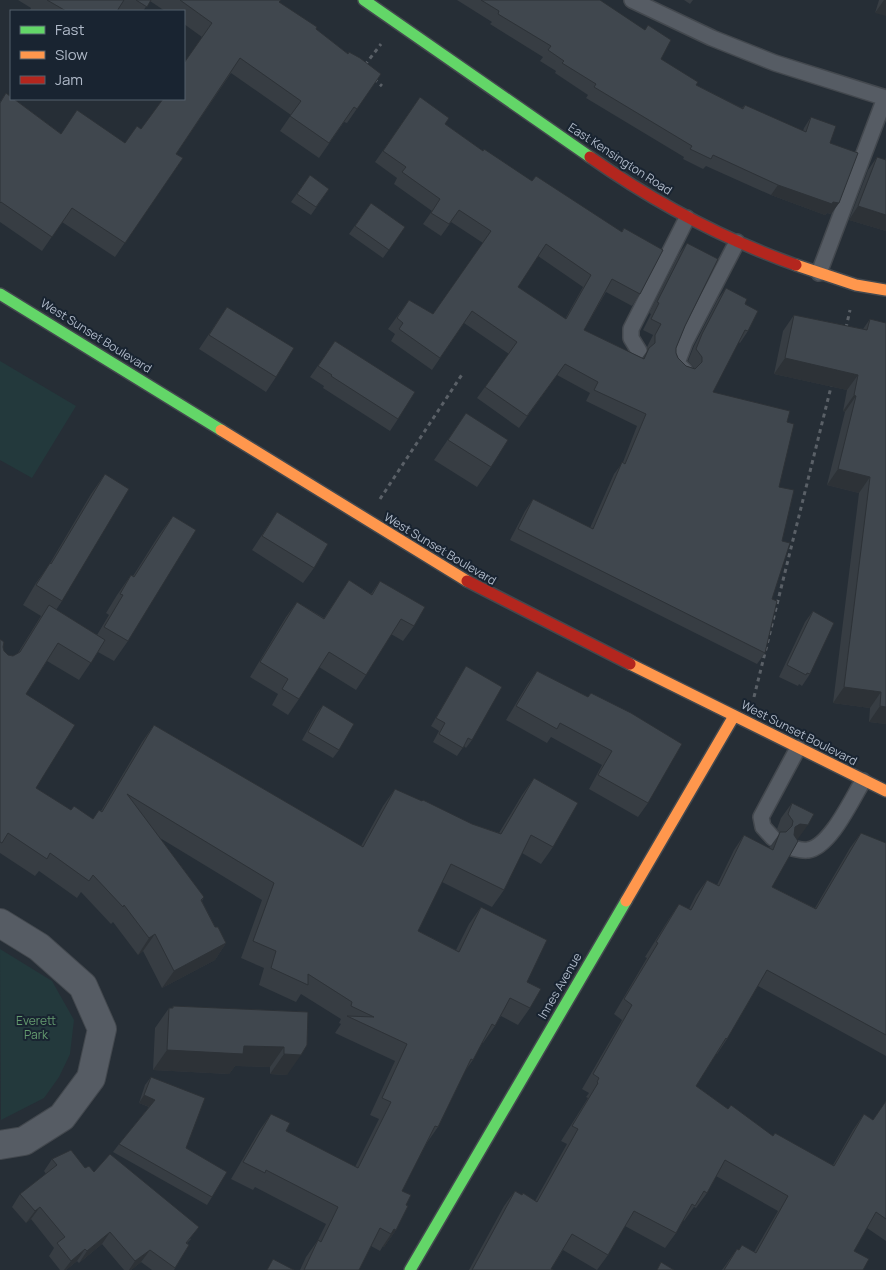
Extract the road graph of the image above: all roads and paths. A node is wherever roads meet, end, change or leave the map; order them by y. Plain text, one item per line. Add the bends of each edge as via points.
1 (364, 0) edge
2 (632, 0) edge
3 (381, 43) dead end
4 (362, 69) edge
5 (369, 75) edge
6 (382, 86) edge
7 (885, 98) edge
8 (687, 218) junction
9 (737, 242) junction
10 (819, 273) junction
11 (856, 285) junction
12 (886, 290) edge
13 (0, 294) edge
14 (845, 329) edge
15 (639, 351) dead end
16 (686, 371) edge
17 (463, 373) dead end
18 (834, 375) edge
19 (365, 520) junction
20 (734, 716) junction
21 (748, 723) junction
22 (798, 748) junction
23 (863, 781) junction
24 (886, 792) edge
25 (773, 838) dead end
26 (792, 848) edge
27 (0, 923) edge
28 (0, 1144) edge
29 (410, 1270) edge

1 - 8 street, East Kensington Road via 604,167
2 - 7 lane via 712,38 776,63
3 - 4 path
5 - 6 path
7 - 10 lane
8 - 9 street, East Kensington Road
8 - 15 lane via 631,329 631,338
9 - 10 street, East Kensington Road
9 - 16 lane via 685,342 678,363
10 - 11 street, East Kensington Road
11 - 12 street, East Kensington Road
11 - 14 path
13 - 19 street, West Sunset Boulevard
17 - 19 path
18 - 21 path
19 - 20 street, West Sunset Boulevard via 505,602
20 - 21 street, West Sunset Boulevard
20 - 29 street, Innes Avenue
21 - 22 street, West Sunset Boulevard
22 - 23 street, West Sunset Boulevard
22 - 25 lane via 761,817 763,828
23 - 24 street, West Sunset Boulevard
23 - 26 lane via 824,842 808,850
27 - 28 street via 39,947 83,986 102,1029 91,1078 62,1117 24,1140

